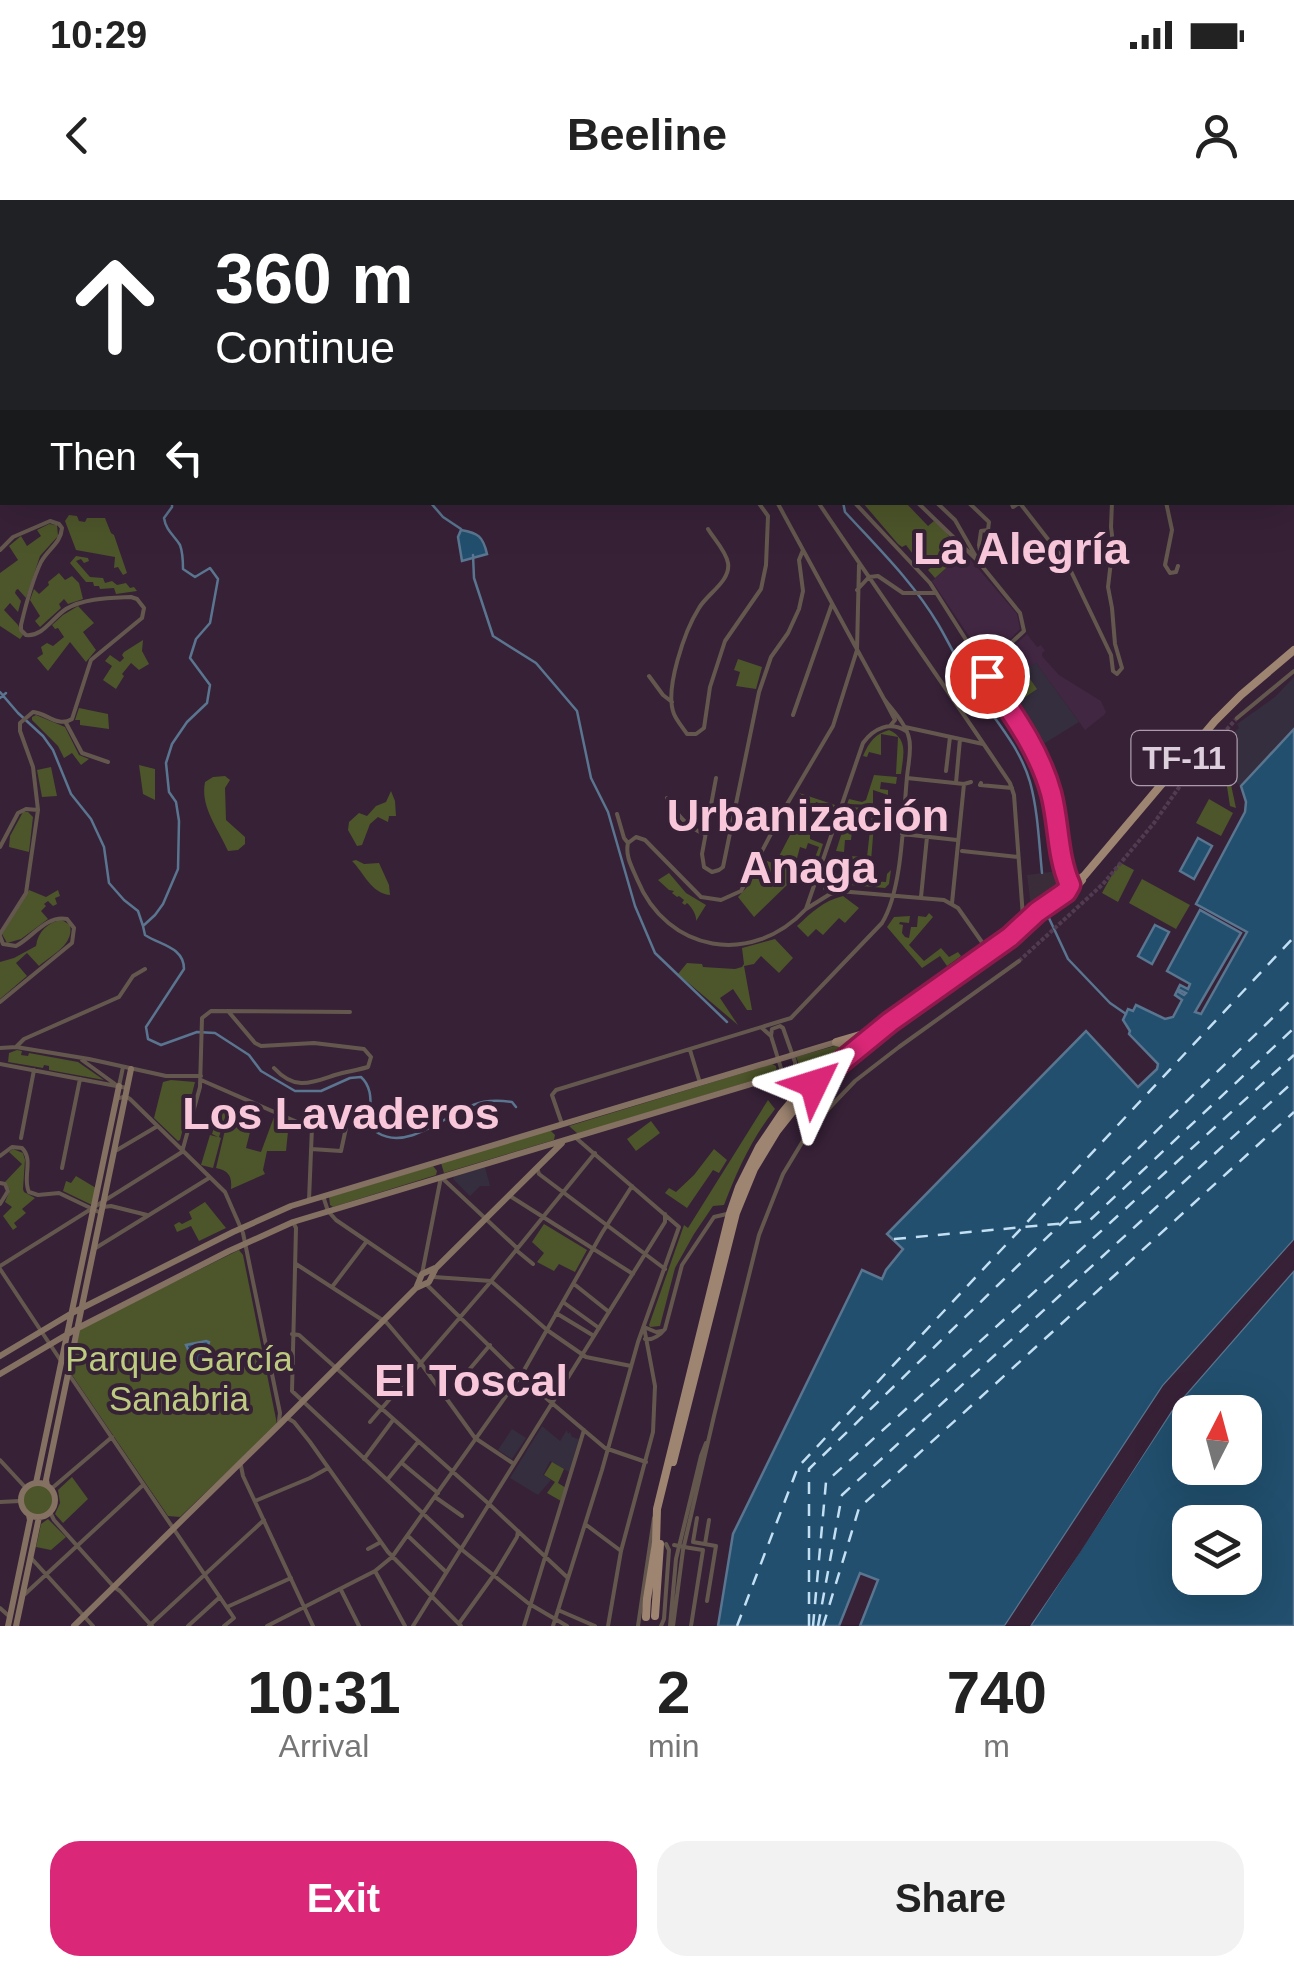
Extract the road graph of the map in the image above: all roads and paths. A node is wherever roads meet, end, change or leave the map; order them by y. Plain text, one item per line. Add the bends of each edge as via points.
1 (760, 505) edge
2 (779, 505) edge
3 (820, 505) edge
4 (857, 505) edge
5 (920, 505) edge
6 (939, 505) edge
7 (971, 505) edge
8 (1021, 505) edge
9 (1112, 505) edge
10 (1167, 505) edge
11 (708, 529) dead end
12 (0, 550) edge
13 (803, 550) junction
14 (977, 560) junction
15 (858, 565) junction
16 (1178, 566) dead end
17 (982, 568) junction
18 (869, 577) junction
19 (857, 590) junction
20 (936, 593) junction
21 (832, 604) junction
22 (858, 650) junction
23 (1294, 650) edge
24 (983, 670) junction
25 (1294, 672) edge
26 (649, 676) dead end
27 (884, 699) junction
28 (672, 702) junction
29 (794, 715) dead end
30 (1237, 718) tunnel mouth
31 (66, 723) junction
32 (890, 726) junction
33 (904, 728) junction
34 (972, 728) junction
35 (927, 732) junction
36 (950, 737) junction
37 (964, 740) junction
38 (910, 741) junction
39 (983, 744) junction
40 (108, 762) dead end
41 (946, 771) dead end
42 (716, 778) dead end
43 (906, 778) junction
44 (971, 782) dead end
45 (956, 783) junction
46 (981, 783) dead end
47 (964, 784) junction
48 (1012, 788) junction
49 (666, 798) dead end
50 (38, 810) junction
51 (617, 814) dead end
52 (705, 834) junction
53 (902, 834) junction
54 (927, 837) junction
55 (958, 840) junction
56 (630, 841) junction
57 (0, 848) edge
58 (962, 851) dead end
59 (1018, 857) junction
60 (815, 887) junction
61 (1072, 887) junction
62 (830, 894) junction
63 (894, 894) junction
64 (921, 897) junction
65 (952, 903) junction
66 (806, 909) junction
67 (1026, 920) junction
68 (0, 935) edge
69 (1, 944) edge
70 (989, 949) junction
71 (1019, 962) tunnel mouth
72 (145, 969) dead end
73 (922, 992) junction
74 (0, 1002) edge
75 (228, 1012) junction
76 (350, 1012) dead end
77 (898, 1016) junction
78 (791, 1018) junction
79 (762, 1028) junction
80 (771, 1036) junction
81 (787, 1038) junction
82 (840, 1045) junction
83 (16, 1047) junction
84 (0, 1048) edge
85 (690, 1050) junction
86 (792, 1056) junction
87 (777, 1060) junction
88 (0, 1064) edge
89 (97, 1065) junction
90 (127, 1068) junction
91 (274, 1068) dead end
92 (34, 1070) junction
93 (796, 1071) junction
94 (823, 1071) junction
95 (782, 1075) junction
96 (201, 1078) junction
97 (80, 1079) junction
98 (700, 1083) junction
99 (124, 1090) junction
100 (789, 1104) junction
101 (158, 1126) junction
102 (560, 1126) junction
103 (312, 1127) junction
104 (21, 1138) dead end
105 (567, 1139) junction
106 (312, 1149) junction
107 (113, 1152) junction
108 (182, 1152) junction
109 (595, 1153) junction
110 (0, 1156) edge
111 (435, 1162) junction
112 (62, 1168) dead end
113 (537, 1168) junction
114 (441, 1177) junction
115 (209, 1178) junction
116 (0, 1183) edge
117 (632, 1186) junction
118 (563, 1191) junction
119 (323, 1196) junction
120 (509, 1196) junction
121 (310, 1200) junction
122 (0, 1204) edge
123 (100, 1207) junction
124 (328, 1211) junction
125 (733, 1213) junction
126 (665, 1214) junction
127 (150, 1215) junction
128 (543, 1216) junction
129 (486, 1218) junction
130 (293, 1222) junction
131 (607, 1225) junction
132 (241, 1228) junction
133 (233, 1232) junction
134 (367, 1241) junction
135 (244, 1244) junction
136 (594, 1248) junction
137 (94, 1249) junction
138 (517, 1249) junction
139 (645, 1254) junction
140 (295, 1263) junction
141 (533, 1264) dead end
142 (0, 1267) edge
143 (665, 1269) junction
144 (434, 1272) junction
145 (633, 1274) junction
146 (421, 1277) junction
147 (491, 1280) junction
148 (574, 1284) junction
149 (332, 1287) junction
150 (563, 1302) junction
151 (82, 1308) junction
152 (556, 1312) junction
153 (609, 1312) junction
154 (72, 1313) junction
155 (460, 1317) junction
156 (383, 1320) junction
157 (644, 1326) junction
158 (78, 1328) junction
159 (599, 1328) junction
160 (547, 1330) junction
161 (664, 1330) junction
162 (40, 1332) junction
163 (68, 1334) junction
164 (292, 1334) junction
165 (594, 1336) junction
166 (639, 1338) junction
167 (646, 1339) junction
168 (47, 1345) junction
169 (490, 1345) junction
170 (582, 1355) junction
171 (0, 1356) edge
172 (62, 1362) junction
173 (420, 1362) junction
174 (631, 1366) junction
175 (335, 1368) junction
176 (68, 1373) junction
177 (0, 1374) edge
178 (520, 1376) junction
179 (458, 1382) dead end
180 (302, 1400) junction
181 (552, 1403) junction
182 (381, 1409) junction
183 (287, 1417) junction
184 (393, 1420) junction
185 (370, 1422) dead end
186 (584, 1430) junction
187 (112, 1437) junction
188 (475, 1438) junction
189 (418, 1442) junction
190 (608, 1450) junction
191 (364, 1459) junction
192 (0, 1460) edge
193 (242, 1461) junction
194 (402, 1462) junction
195 (646, 1462) junction
196 (514, 1464) junction
197 (328, 1468) junction
198 (452, 1472) junction
199 (226, 1476) junction
200 (243, 1476) junction
201 (387, 1480) junction
202 (36, 1482) junction
203 (144, 1484) junction
204 (26, 1487) junction
205 (49, 1487) junction
206 (436, 1495) junction
207 (20, 1501) junction
208 (255, 1501) junction
209 (0, 1502) edge
210 (489, 1504) junction
211 (659, 1510) junction
212 (50, 1512) junction
213 (29, 1515) junction
214 (424, 1515) junction
215 (462, 1516) dead end
216 (40, 1517) junction
217 (166, 1518) junction
218 (697, 1518) dead end
219 (183, 1520) junction
220 (264, 1520) junction
221 (709, 1520) dead end
222 (585, 1524) junction
223 (174, 1529) junction
224 (518, 1531) junction
225 (408, 1536) junction
226 (380, 1542) junction
227 (706, 1542) junction
228 (77, 1546) junction
229 (368, 1549) dead end
230 (461, 1550) junction
231 (620, 1551) junction
232 (30, 1556) junction
233 (545, 1556) junction
234 (392, 1557) junction
235 (375, 1571) junction
236 (446, 1572) junction
237 (205, 1574) junction
238 (46, 1575) junction
239 (493, 1576) junction
240 (291, 1578) junction
241 (568, 1578) junction
242 (114, 1586) junction
243 (340, 1588) junction
244 (22, 1597) junction
245 (220, 1597) junction
246 (431, 1597) junction
247 (707, 1601) dead end
248 (530, 1605) junction
249 (227, 1607) junction
250 (305, 1607) junction
251 (0, 1608) edge
252 (558, 1610) junction
253 (84, 1616) junction
254 (651, 1616) dead end
255 (9, 1622) edge
256 (554, 1623) edge
257 (150, 1625) edge
258 (459, 1625) edge
259 (16, 1626) edge
260 (74, 1626) edge
261 (93, 1626) edge
262 (188, 1626) edge
263 (224, 1626) edge
264 (267, 1626) edge
265 (313, 1626) edge
266 (359, 1626) edge
267 (405, 1626) edge
268 (413, 1626) edge
269 (524, 1626) edge
270 (567, 1626) edge
271 (594, 1626) edge
272 (608, 1626) edge
273 (638, 1626) edge
274 (661, 1626) edge
275 (672, 1626) edge
276 (691, 1626) edge

1 - 28 street via 768,516 761,589 725,641 704,728 687,734
2 - 13 street
3 - 15 street
4 - 20 street
5 - 14 street
6 - 14 street via 956,520
7 - 17 street via 989,522 979,545
8 - 9 street via 1068,565 1117,674 1122,668 1108,581
10 - 16 street via 1172,530 1165,565 1170,573
11 - 28 street via 729,567 689,629
12 - 31 street via 50,521 62,528 42,560 21,621 23,634 40,633 76,604 131,597 144,608 142,618 91,660
13 - 21 street
13 - 52 street via 799,609 770,656 723,866 716,872 704,867
14 - 17 street
15 - 18 street
15 - 19 street
17 - 24 street via 1020,613 1024,631
18 - 19 street
18 - 20 street via 903,593
18 - 34 street
19 - 22 street
20 - 24 street
21 - 22 street
21 - 29 street
22 - 27 street
22 - 56 street via 833,726 741,891 721,900 702,897 645,840
23 - 61 main road, TF-11 via 1215,722
24 - 61 street via 1038,758
25 - 30 street
26 - 28 street
27 - 32 street via 895,720
27 - 33 street
31 - 40 street via 82,754
31 - 50 street via 40,713 21,720
32 - 33 street
32 - 60 street via 863,742
33 - 35 street
33 - 38 street
34 - 37 street
34 - 39 street
35 - 36 street
35 - 38 street
36 - 37 street
36 - 41 street
37 - 39 street
37 - 45 street
38 - 43 street
39 - 48 street
42 - 52 street
43 - 45 street
43 - 53 street
44 - 47 street
45 - 47 street
46 - 48 street
47 - 55 street
48 - 59 street
49 - 52 street via 690,828
50 - 57 street via 18,813
50 - 68 street via 26,893
51 - 56 street
53 - 54 street
53 - 63 street
54 - 55 street
54 - 64 street
55 - 65 street
56 - 66 street via 626,853 648,904 672,928 698,940 751,942 775,934
58 - 59 street
59 - 67 street
60 - 62 street via 816,894
60 - 66 street
61 - 67 main road
62 - 63 street
62 - 66 street
63 - 64 street
63 - 78 street via 882,922
64 - 65 street
65 - 70 street
67 - 70 main road
68 - 69 street
69 - 74 street via 16,946 59,917 74,928 72,943
70 - 73 main road
70 - 77 main road
71 - 275 street via 855,1082 822,1114 784,1174 762,1226 708,1439
72 - 83 street via 119,996
73 - 77 main road
73 - 82 main road
75 - 76 street
75 - 91 street via 262,1046 314,1043 364,1049 371,1057 368,1067 314,1084 300,1084
75 - 96 street via 202,1018
77 - 94 main road
78 - 79 street
78 - 81 street
79 - 80 street
79 - 85 street
80 - 81 street via 780,1026
80 - 87 street
81 - 86 street
82 - 86 main road
82 - 94 main road
83 - 84 street
83 - 89 street
85 - 98 street
85 - 102 street via 556,1090
86 - 87 main road
86 - 93 street
87 - 95 street
87 - 98 main road
88 - 92 street
89 - 90 street
89 - 99 street
90 - 96 street
90 - 99 main road
92 - 97 street
92 - 104 street
93 - 94 main road
93 - 95 main road
94 - 100 main road
94 - 125 main road via 762,1154
95 - 100 street
95 - 105 main road
96 - 103 street
96 - 108 street
97 - 99 street
97 - 112 street
98 - 102 main road
99 - 101 street
99 - 107 main road
99 - 123 main road via 116,1099
100 - 125 main road via 760,1147
101 - 107 street
101 - 108 street
102 - 105 main road
102 - 105 main road
102 - 111 main road
103 - 106 street
103 - 106 street via 346,1128 342,1151
105 - 109 street
105 - 113 main road
105 - 114 main road
106 - 121 street
107 - 123 main road
108 - 115 street
108 - 123 street
109 - 117 street
109 - 118 street
110 - 123 street via 22,1148 29,1192 59,1193
111 - 114 main road
111 - 119 main road
113 - 118 street
113 - 120 main road
114 - 124 main road
114 - 129 street
114 - 146 street
115 - 127 street
115 - 132 street via 225,1192
116 - 122 street via 8,1191
117 - 126 street
117 - 131 street
118 - 128 street
118 - 131 street
119 - 121 main road
119 - 124 street
120 - 128 street
120 - 129 main road
121 - 132 main road
123 - 127 street
123 - 137 main road
123 - 142 street
123 - 154 main road
124 - 130 main road
124 - 134 street
125 - 161 street via 713,1218 684,1262
125 - 211 main road
126 - 139 street
126 - 143 street via 678,1230
127 - 137 street
128 - 136 street
128 - 138 street
129 - 138 street
129 - 144 main road
130 - 135 main road
130 - 140 street
131 - 136 street
131 - 139 street
132 - 133 main road
132 - 135 street
133 - 135 main road
133 - 151 main road
134 - 146 street
134 - 149 street
135 - 158 main road
135 - 183 street
136 - 145 street
136 - 148 street
137 - 151 main road
138 - 141 street
138 - 147 street
139 - 143 street
139 - 145 street
140 - 149 street
140 - 164 street
142 - 162 street
143 - 157 street
144 - 146 main road
144 - 147 street via 441,1279
145 - 153 street
146 - 155 street
146 - 156 main road
147 - 155 street
147 - 160 street
148 - 150 street
148 - 153 street
149 - 156 street
150 - 152 street
150 - 159 street
151 - 154 main road
151 - 158 main road
152 - 160 street
152 - 165 street
153 - 159 street
154 - 162 main road
154 - 163 main road
155 - 169 street
155 - 173 street
156 - 173 street
156 - 175 main road
157 - 161 street
157 - 166 street
157 - 167 street
158 - 163 main road
158 - 176 main road
159 - 165 street
160 - 170 street
160 - 178 street
161 - 167 street
162 - 168 main road
162 - 171 main road
163 - 168 main road
163 - 172 main road
164 - 175 street
164 - 180 street via 290,1388
165 - 170 street
166 - 167 street
166 - 174 street
167 - 195 street via 656,1390
168 - 172 street
168 - 177 main road
169 - 178 street
169 - 179 street
170 - 174 street
170 - 181 street
172 - 176 street
172 - 202 main road
173 - 182 street
173 - 188 street
174 - 190 street
175 - 180 main road
175 - 182 street
176 - 187 street
176 - 205 main road
178 - 181 street
178 - 188 street
180 - 183 main road
180 - 191 street
181 - 186 street
181 - 196 street
182 - 184 street
182 - 185 street
183 - 193 main road
183 - 197 street
184 - 189 street
184 - 191 street
186 - 190 street
186 - 233 street
187 - 203 street
187 - 205 street
188 - 196 street
188 - 198 street
189 - 194 street
189 - 198 street
190 - 195 street
190 - 222 street
191 - 201 street
192 - 204 street
193 - 199 main road
193 - 200 street
194 - 201 street
194 - 206 street
195 - 231 street
196 - 210 street
197 - 208 street
197 - 226 street
198 - 206 street
198 - 210 street
199 - 200 street
199 - 219 main road
200 - 208 street
201 - 214 street
202 - 204 main road
202 - 205 main road
203 - 217 street
203 - 228 street
204 - 207 main road
205 - 212 main road via 55,1500
206 - 214 street
206 - 215 street
207 - 209 street
207 - 213 main road
208 - 220 street
210 - 224 street
210 - 230 street
211 - 254 main road via 646,1599
211 - 273 street
212 - 216 main road
212 - 228 street
213 - 216 main road
213 - 255 main road
214 - 225 street
214 - 230 street
216 - 232 main road
217 - 219 street
217 - 223 street
218 - 227 street via 694,1533
219 - 223 main road
220 - 237 street
220 - 240 street
221 - 227 street
222 - 231 street
222 - 241 street
223 - 237 street
223 - 242 main road
224 - 233 street
224 - 239 street
225 - 234 street
225 - 236 street
226 - 229 street
226 - 234 street
227 - 247 street via 716,1546
228 - 238 street
228 - 242 street
230 - 236 street
230 - 239 street
231 - 272 street
232 - 238 street
232 - 244 main road
233 - 241 street
233 - 248 street
234 - 235 street
234 - 246 street
235 - 243 street
235 - 267 street
236 - 246 street
237 - 245 street
237 - 257 street
238 - 244 street
238 - 253 street
239 - 248 street
239 - 258 street
240 - 249 street
240 - 250 street
241 - 252 street
242 - 253 main road
242 - 257 street
243 - 250 street
243 - 266 street
244 - 259 main road
245 - 249 street
245 - 262 street
246 - 258 street
246 - 268 street
248 - 256 street
248 - 269 street
249 - 263 street via 234,1618
250 - 264 street
250 - 265 street
251 - 255 street
252 - 256 street
252 - 271 street
253 - 260 main road
253 - 261 street
256 - 270 street
274 - 276 street, bridge via 666,1544 703,1550

